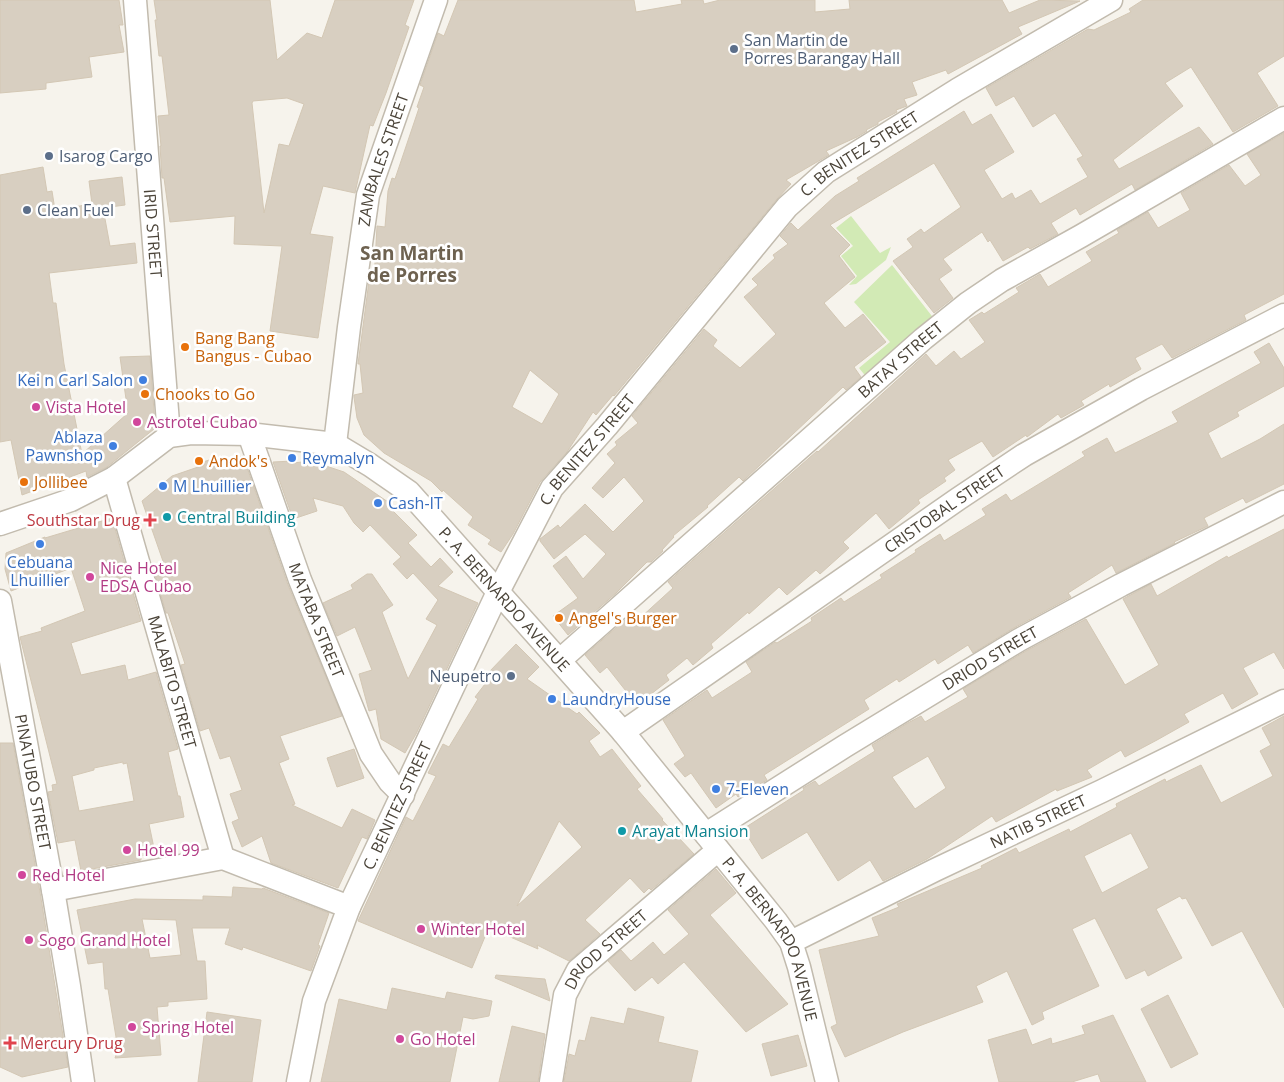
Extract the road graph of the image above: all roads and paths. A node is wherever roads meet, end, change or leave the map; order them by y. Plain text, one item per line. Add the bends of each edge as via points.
1 (135, 0) edge
2 (436, 0) edge
3 (1111, 0) edge
4 (1284, 118) edge
5 (1284, 315) edge
6 (248, 434) junction
7 (169, 436) junction
8 (335, 444) junction
9 (114, 478) junction
10 (1284, 502) edge
11 (0, 524) edge
12 (498, 592) junction
13 (0, 601) edge
14 (560, 660) junction
15 (1284, 701) edge
16 (623, 732) junction
17 (403, 795) junction
18 (712, 842) junction
19 (223, 858) junction
20 (53, 890) junction
21 (349, 907) junction
22 (791, 942) junction
23 (83, 1082) edge
24 (298, 1082) edge
25 (551, 1082) edge
26 (827, 1082) edge

1 - 7 street, IRID STREET
2 - 8 street, ZAMBALES STREET via 368,195
3 - 12 street, C. BENITEZ STREET via 871,142 826,172 787,207 552,488
4 - 14 street, BATAY STREET via 1002,280 968,303 923,339
5 - 16 street, CRISTOBAL STREET via 1024,455
6 - 7 street, P. A. BERNARDO AVENUE
6 - 8 street, P. A. BERNARDO AVENUE
6 - 17 street, MATABA STREET via 300,580 371,754
7 - 9 street
8 - 12 street, P. A. BERNARDO AVENUE via 409,492
9 - 11 street via 72,500
9 - 19 street, MALABITO STREET
10 - 18 street, DRIOD STREET via 1019,640 845,746
12 - 14 street, P. A. BERNARDO AVENUE
12 - 17 street, C. BENITEZ STREET
13 - 20 street, PINATUBO STREET
14 - 16 street, P. A. BERNARDO AVENUE
15 - 22 street, NATIB STREET
16 - 18 street, P. A. BERNARDO AVENUE
17 - 21 street, C. BENITEZ STREET
18 - 22 street, P. A. BERNARDO AVENUE
18 - 25 street, DRIOD STREET via 578,970 565,995
19 - 20 street
19 - 21 street
20 - 23 street, PINATUBO STREET
21 - 24 street, C. BENITEZ STREET via 314,1001
22 - 26 street, P. A. BERNARDO AVENUE

